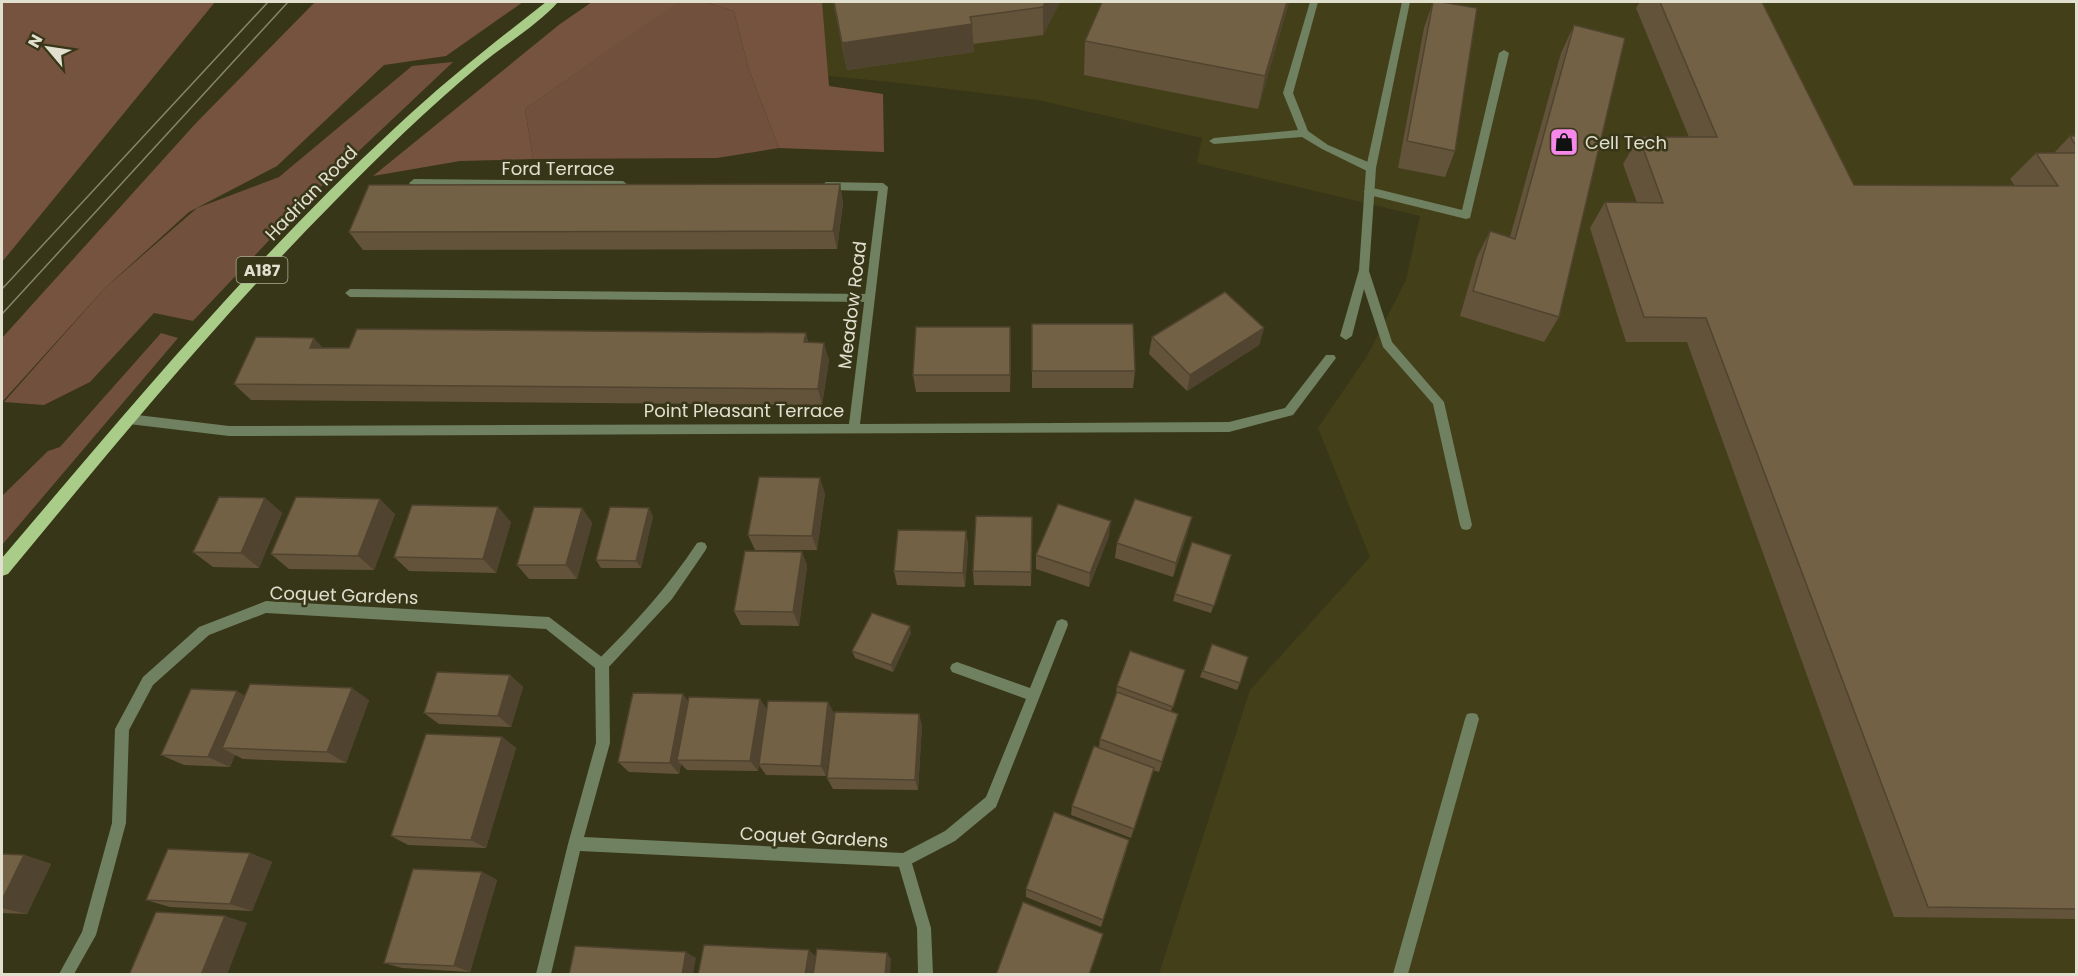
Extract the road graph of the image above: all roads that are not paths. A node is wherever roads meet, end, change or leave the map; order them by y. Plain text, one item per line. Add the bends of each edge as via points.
1 (552, 2) edge
2 (1314, 2) edge
3 (1406, 2) edge
4 (1504, 52) dead end
5 (1304, 133) junction
6 (1214, 141) dead end
7 (1371, 168) junction
8 (414, 183) edge
9 (636, 185) edge
10 (813, 186) edge
11 (1369, 191) junction
12 (1364, 270) junction
13 (350, 293) dead end
14 (870, 298) junction
15 (1346, 336) dead end
16 (1330, 358) dead end
17 (129, 419) junction
18 (855, 427) junction
19 (1466, 525) dead end
20 (700, 547) dead end
21 (2, 569) edge
22 (1062, 625) dead end
23 (602, 665) junction
24 (957, 668) dead end
25 (1034, 696) junction
26 (1472, 719) dead end
27 (575, 844) junction
28 (903, 860) junction
29 (66, 975) edge
30 (543, 975) edge
31 (926, 975) edge
32 (1400, 975) edge

1 - 17 main road, Hadrian Road / A187 via 457,78 334,193
2 - 5 street via 1288,93
3 - 7 street
4 - 11 street via 1466,215
5 - 6 street
5 - 7 street
7 - 11 street
8 - 9 street, Ford Terrace
10 - 14 street, Meadow Road via 883,187
11 - 12 street
12 - 15 street
12 - 19 street via 1387,344 1438,402
13 - 14 street
14 - 18 street, Meadow Road
16 - 18 street, Point Pleasant Terrace via 1289,412 1229,427
17 - 18 street, Point Pleasant Terrace via 229,432
17 - 21 main road, Hadrian Road / A187
20 - 23 street via 660,605
22 - 25 street, Coquet Gardens
23 - 27 street via 603,743
23 - 29 street, Coquet Gardens via 549,624 266,608 204,631 148,681 122,729 119,823 89,935
24 - 25 street
25 - 28 street, Coquet Gardens via 991,802 950,836
26 - 32 street
27 - 28 street, Coquet Gardens
27 - 30 street
28 - 31 street via 924,928

